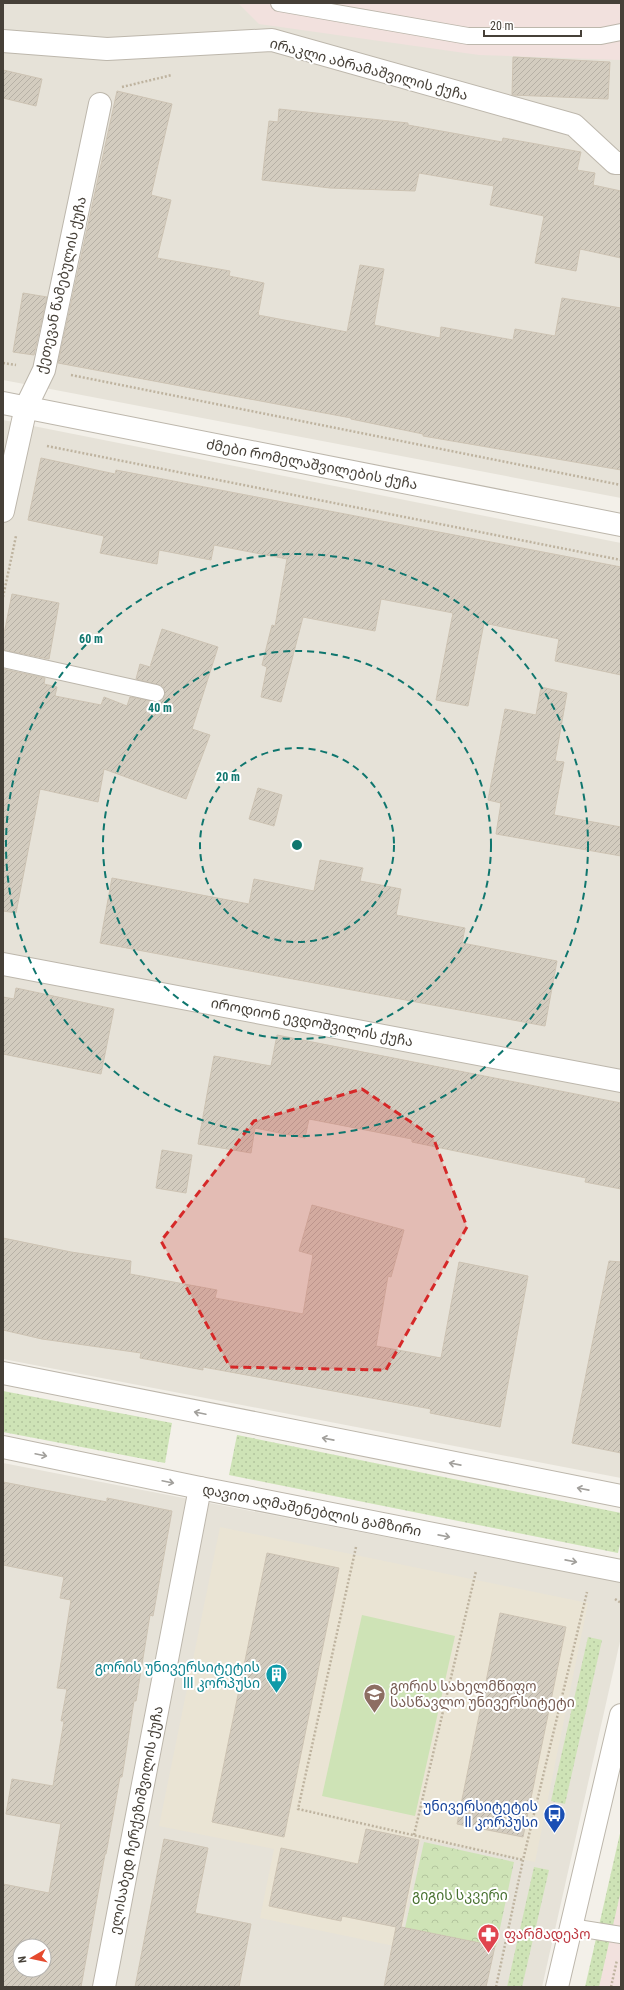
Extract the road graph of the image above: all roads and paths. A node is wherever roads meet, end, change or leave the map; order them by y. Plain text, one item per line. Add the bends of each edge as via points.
1 (279, 3) edge
2 (621, 32) edge
3 (3, 41) edge
4 (188, 44) junction
5 (100, 104) joint
6 (621, 164) edge
7 (66, 374) dead end
8 (3, 403) edge
9 (26, 407) junction
10 (19, 440) junction
11 (621, 485) edge
12 (3, 511) edge
13 (621, 524) edge
14 (621, 560) edge
15 (3, 659) edge
16 (156, 693) dead end
17 (3, 964) edge
18 (621, 1081) edge
19 (3, 1373) edge
20 (3, 1447) edge
21 (200, 1488) junction
22 (621, 1496) edge
23 (356, 1546) dead end
24 (476, 1569) dead end
25 (621, 1571) edge
26 (587, 1591) dead end
27 (621, 1715) edge
28 (414, 1835) junction
29 (523, 1860) junction
30 (571, 1927) junction
31 (621, 1935) edge
32 (618, 1957) dead end
33 (104, 1987) edge
34 (496, 1987) edge
35 (557, 1987) edge
36 (611, 1987) edge

1 - 2 lane via 468,36 601,36
3 - 4 street, ირაკლი აბრამაშვილის ქუჩა via 107,49
4 - 5 path via 189,56 182,73 119,88
4 - 6 street, ირაკლი აბრამაშვილის ქუჩა via 272,40 574,125 615,163
5 - 9 street, ქეთევან წამებულის ქუჩა via 44,370
7 - 11 path
8 - 9 street, ძმები რომელაშვილების ქუჩა
9 - 10 street, ქეთევან წამებულის ქუჩა
9 - 13 street, ძმები რომელაშვილების ქუჩა
10 - 12 street, ქეთევან წამებულის ქუჩა
10 - 14 path
15 - 16 lane
17 - 18 street, იროდიონ ევდოშვილის ქუჩა
22 -> 19 street
20 -> 21 street, დავით აღმაშენებლის გამზირი
21 -> 25 street, დავით აღმაშენებლის გამზირი
21 - 33 street, ელისაბედ ჩერქეზიშვილის ქუჩა
23 - 28 path via 298,1809
24 - 28 path
26 - 29 path
27 - 30 street
28 - 29 path
29 - 34 path
30 - 31 lane
30 - 35 street
32 - 36 path

